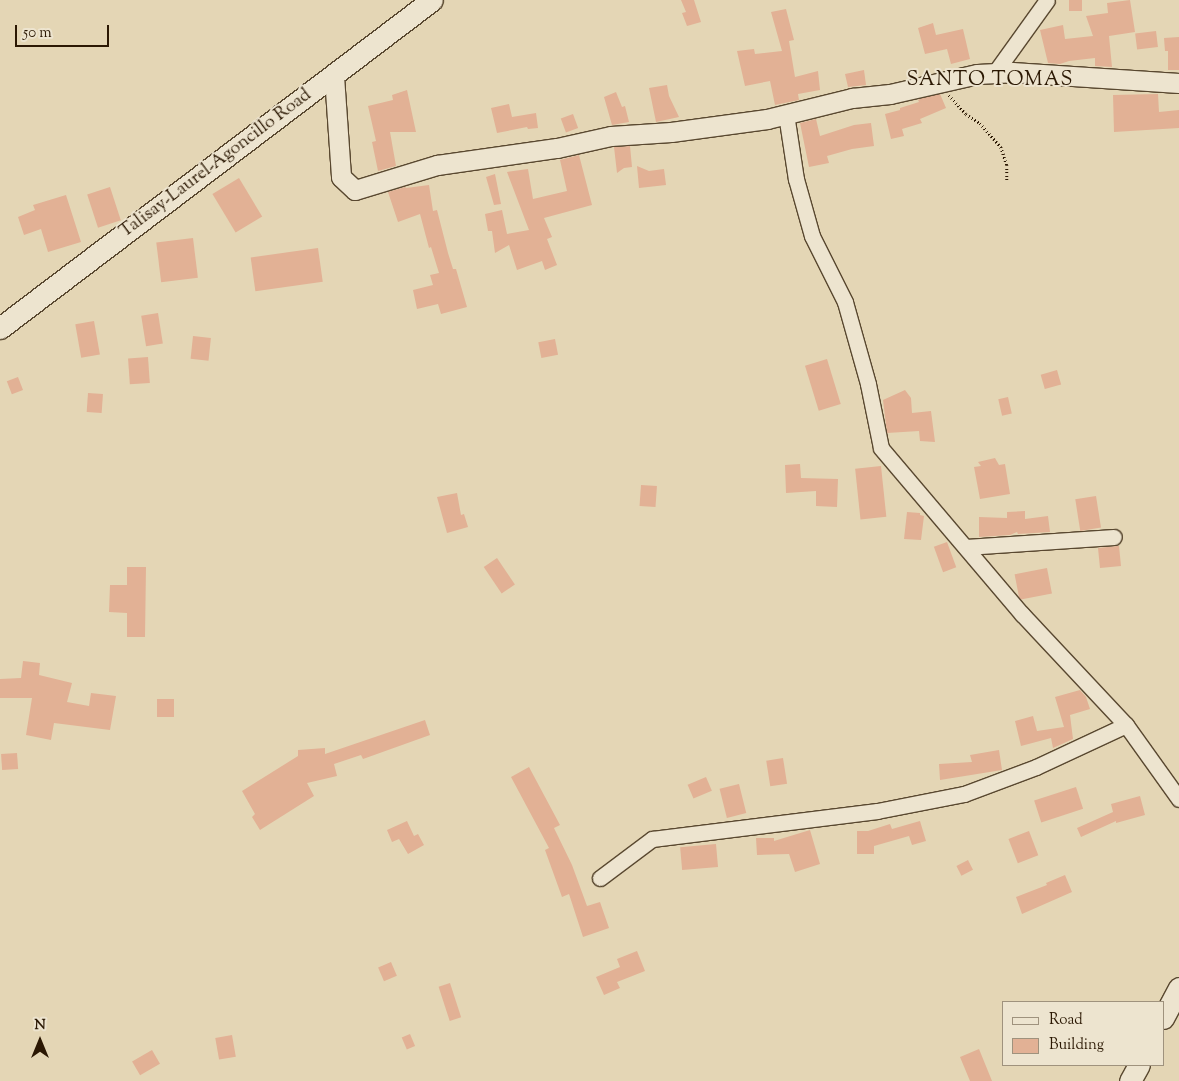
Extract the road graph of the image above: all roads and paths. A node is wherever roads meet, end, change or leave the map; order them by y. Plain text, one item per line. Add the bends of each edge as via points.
1 (432, 0) edge
2 (1047, 0) edge
3 (996, 72) junction
4 (334, 76) junction
5 (939, 82) junction
6 (1179, 83) edge
7 (786, 114) junction
8 (1007, 180) dead end
9 (0, 328) edge
10 (1114, 537) dead end
11 (966, 547) junction
12 (1126, 725) junction
13 (1179, 799) edge
14 (600, 878) dead end
15 (1179, 988) edge
16 (1164, 1016) edge
17 (1138, 1066) edge
18 (1130, 1081) edge

1 - 4 main road, Talisay-Laurel-Agoncillo Road
2 - 3 street
3 - 5 street
3 - 6 street
4 - 7 street via 341,177 355,190 437,165 557,148 611,136 671,132
4 - 9 main road, Talisay-Laurel-Agoncillo Road via 209,167
5 - 7 street
5 - 8 path via 966,114 980,123 1002,147
7 - 11 street via 796,179 812,236 845,302 868,384 881,448
10 - 11 street
11 - 12 street via 1022,614
12 - 13 street
12 - 14 street via 1036,767 964,794 877,811 652,839
15 - 16 main road
17 - 18 main road

